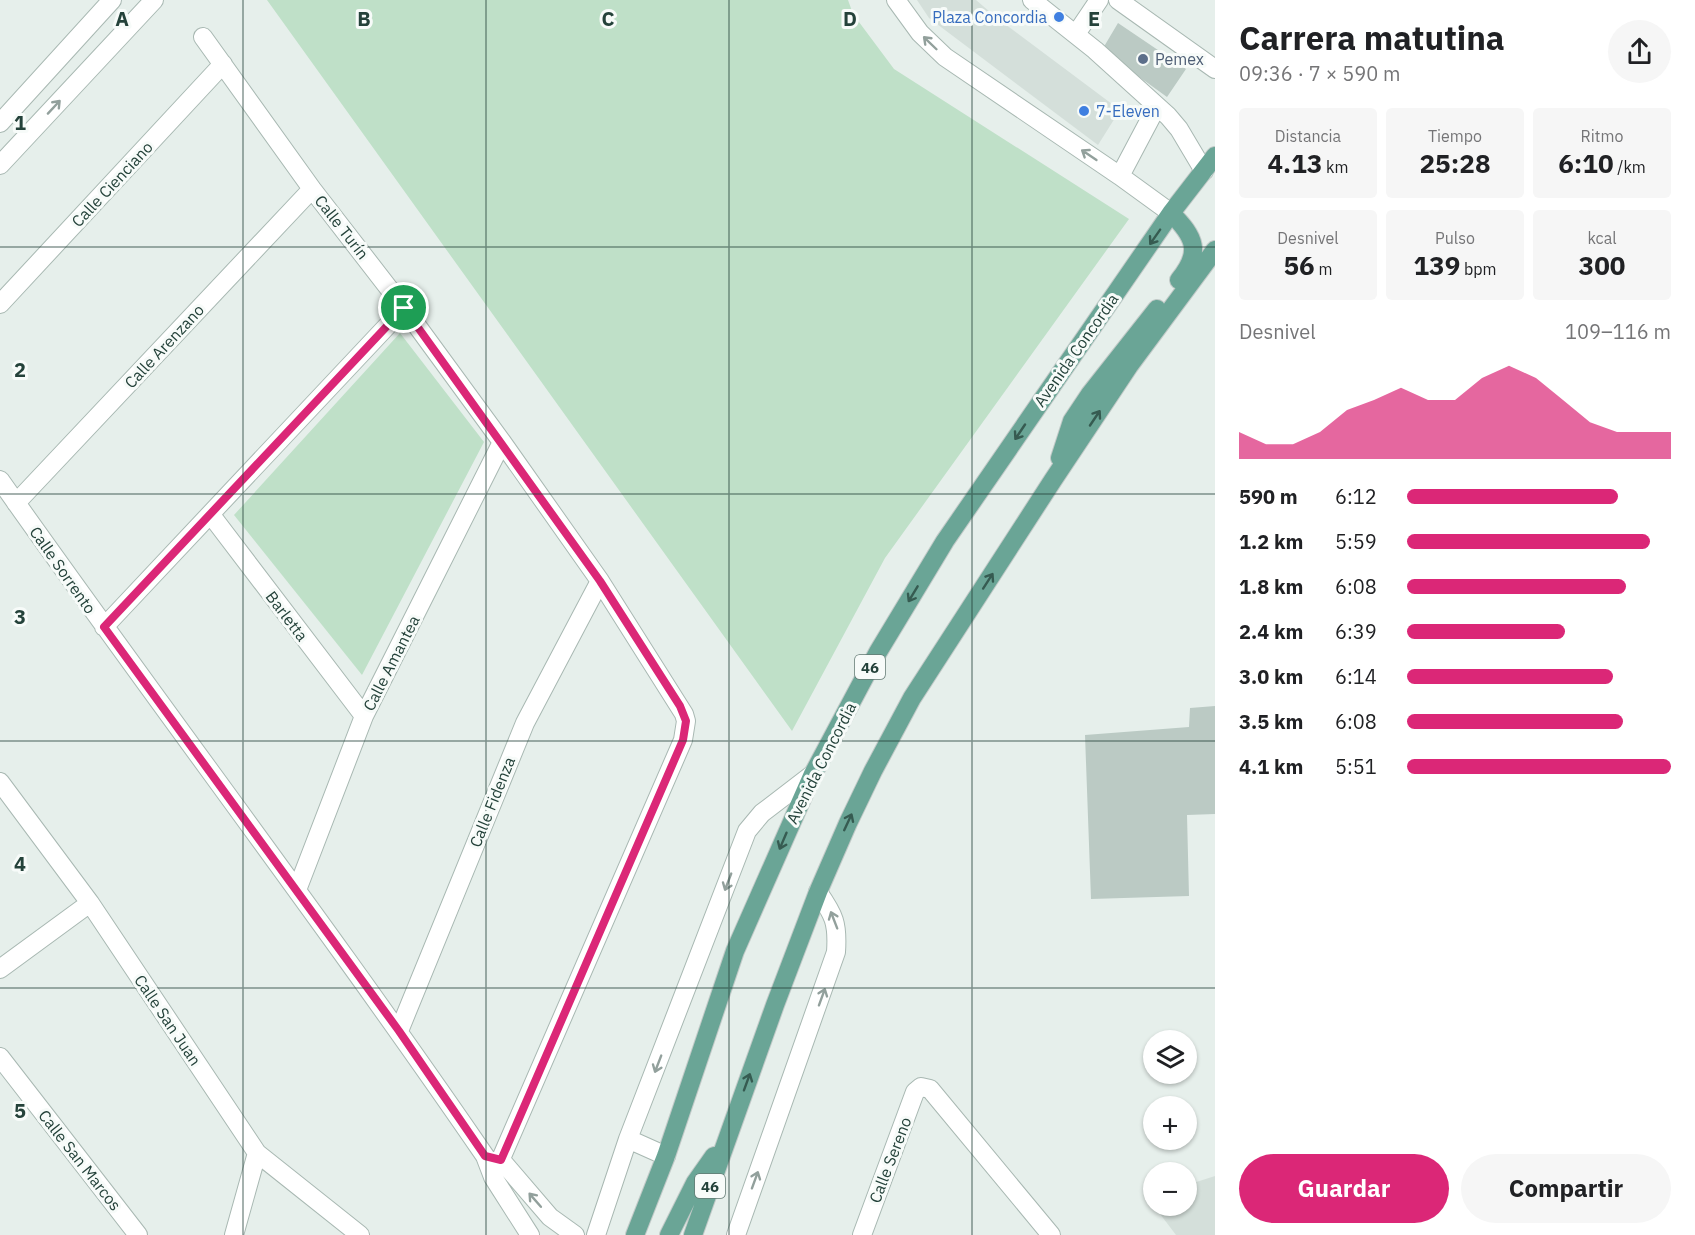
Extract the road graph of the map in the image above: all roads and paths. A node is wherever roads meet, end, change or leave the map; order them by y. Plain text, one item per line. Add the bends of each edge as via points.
1 (112, 0) edge
2 (896, 0) edge
3 (1032, 0) edge
4 (1100, 0) edge
5 (1118, 0) edge
6 (148, 2) edge
7 (1076, 34) junction
8 (203, 37) dead end
9 (223, 64) junction
10 (1215, 69) edge
11 (1157, 106) junction
12 (0, 123) edge
13 (1209, 164) edge
14 (0, 165) edge
15 (1120, 176) junction
16 (312, 189) junction
17 (1171, 213) junction
18 (1215, 250) edge
19 (0, 304) edge
20 (404, 308) junction
21 (502, 442) junction
22 (0, 480) edge
23 (1053, 480) junction
24 (16, 503) junction
25 (211, 515) junction
26 (600, 581) junction
27 (104, 627) junction
28 (364, 716) junction
29 (813, 774) junction
30 (0, 782) edge
31 (297, 890) junction
32 (818, 892) junction
33 (90, 903) junction
34 (0, 969) edge
35 (399, 1031) junction
36 (0, 1057) edge
37 (727, 1137) junction
38 (628, 1139) junction
39 (257, 1153) junction
40 (666, 1156) junction
41 (493, 1158) junction
42 (1048, 1234) edge
43 (138, 1235) edge
44 (234, 1235) edge
45 (360, 1235) edge
46 (530, 1235) edge
47 (574, 1235) edge
48 (596, 1235) edge
49 (635, 1235) edge
50 (669, 1235) edge
51 (693, 1235) edge
52 (736, 1235) edge
53 (861, 1235) edge

1 - 12 street
15 -> 2 street via 945,57 920,33
3 - 7 street
4 - 7 street
5 - 10 street
14 -> 6 street
7 - 11 street
8 - 9 street, Calle Turín
9 - 16 street, Calle Turín
9 - 19 street, Calle Cienciano
11 - 13 street
11 - 15 street
13 - 17 main road, Avenida Concordia / 46
15 - 17 street
16 - 20 street, Calle Turín
16 - 24 street, Calle Arenzano
17 - 23 main road via 1193,241 1189,267 1072,421
17 -> 29 main road, Avenida Concordia / 46 via 945,541 878,652
23 -> 18 main road, 46 via 1129,366
20 - 21 street, Calle Turín
20 - 25 street
21 - 26 street, Calle Turín
21 - 28 street, Calle Amantea
22 - 24 street, Calle Sorrento
32 -> 23 main road, 46 via 848,823 912,698
24 - 27 street, Calle Sorrento
25 - 27 street
25 - 28 street, Barletta
26 - 35 street, Calle Fidenza via 525,723
26 - 41 street, Calle Turín via 684,714 683,740
27 - 31 street, Calle Sorrento
28 - 31 street, Calle Amantea
29 -> 38 street via 762,813 747,831
29 -> 40 main road, Avenida Concordia / 46 via 735,951
30 - 33 street, Calle San Juan
31 - 35 street, Calle Sorrento
37 -> 32 main road, 46
52 -> 32 street via 836,952 838,930
33 - 34 street
33 - 39 street, Calle San Juan
35 - 41 street, Calle Sorrento
36 - 43 street, Calle San Marcos
37 - 50 main road via 695,1183
37 - 51 main road, 46
38 - 40 street
38 - 48 street
39 - 44 street
39 - 45 street, Calle San Juan
40 - 49 main road, Avenida Concordia / 46
41 - 46 street via 493,1177
47 -> 41 street, Calle Sorrento
42 - 53 street, Calle Sereno via 930,1089 921,1087 915,1092

